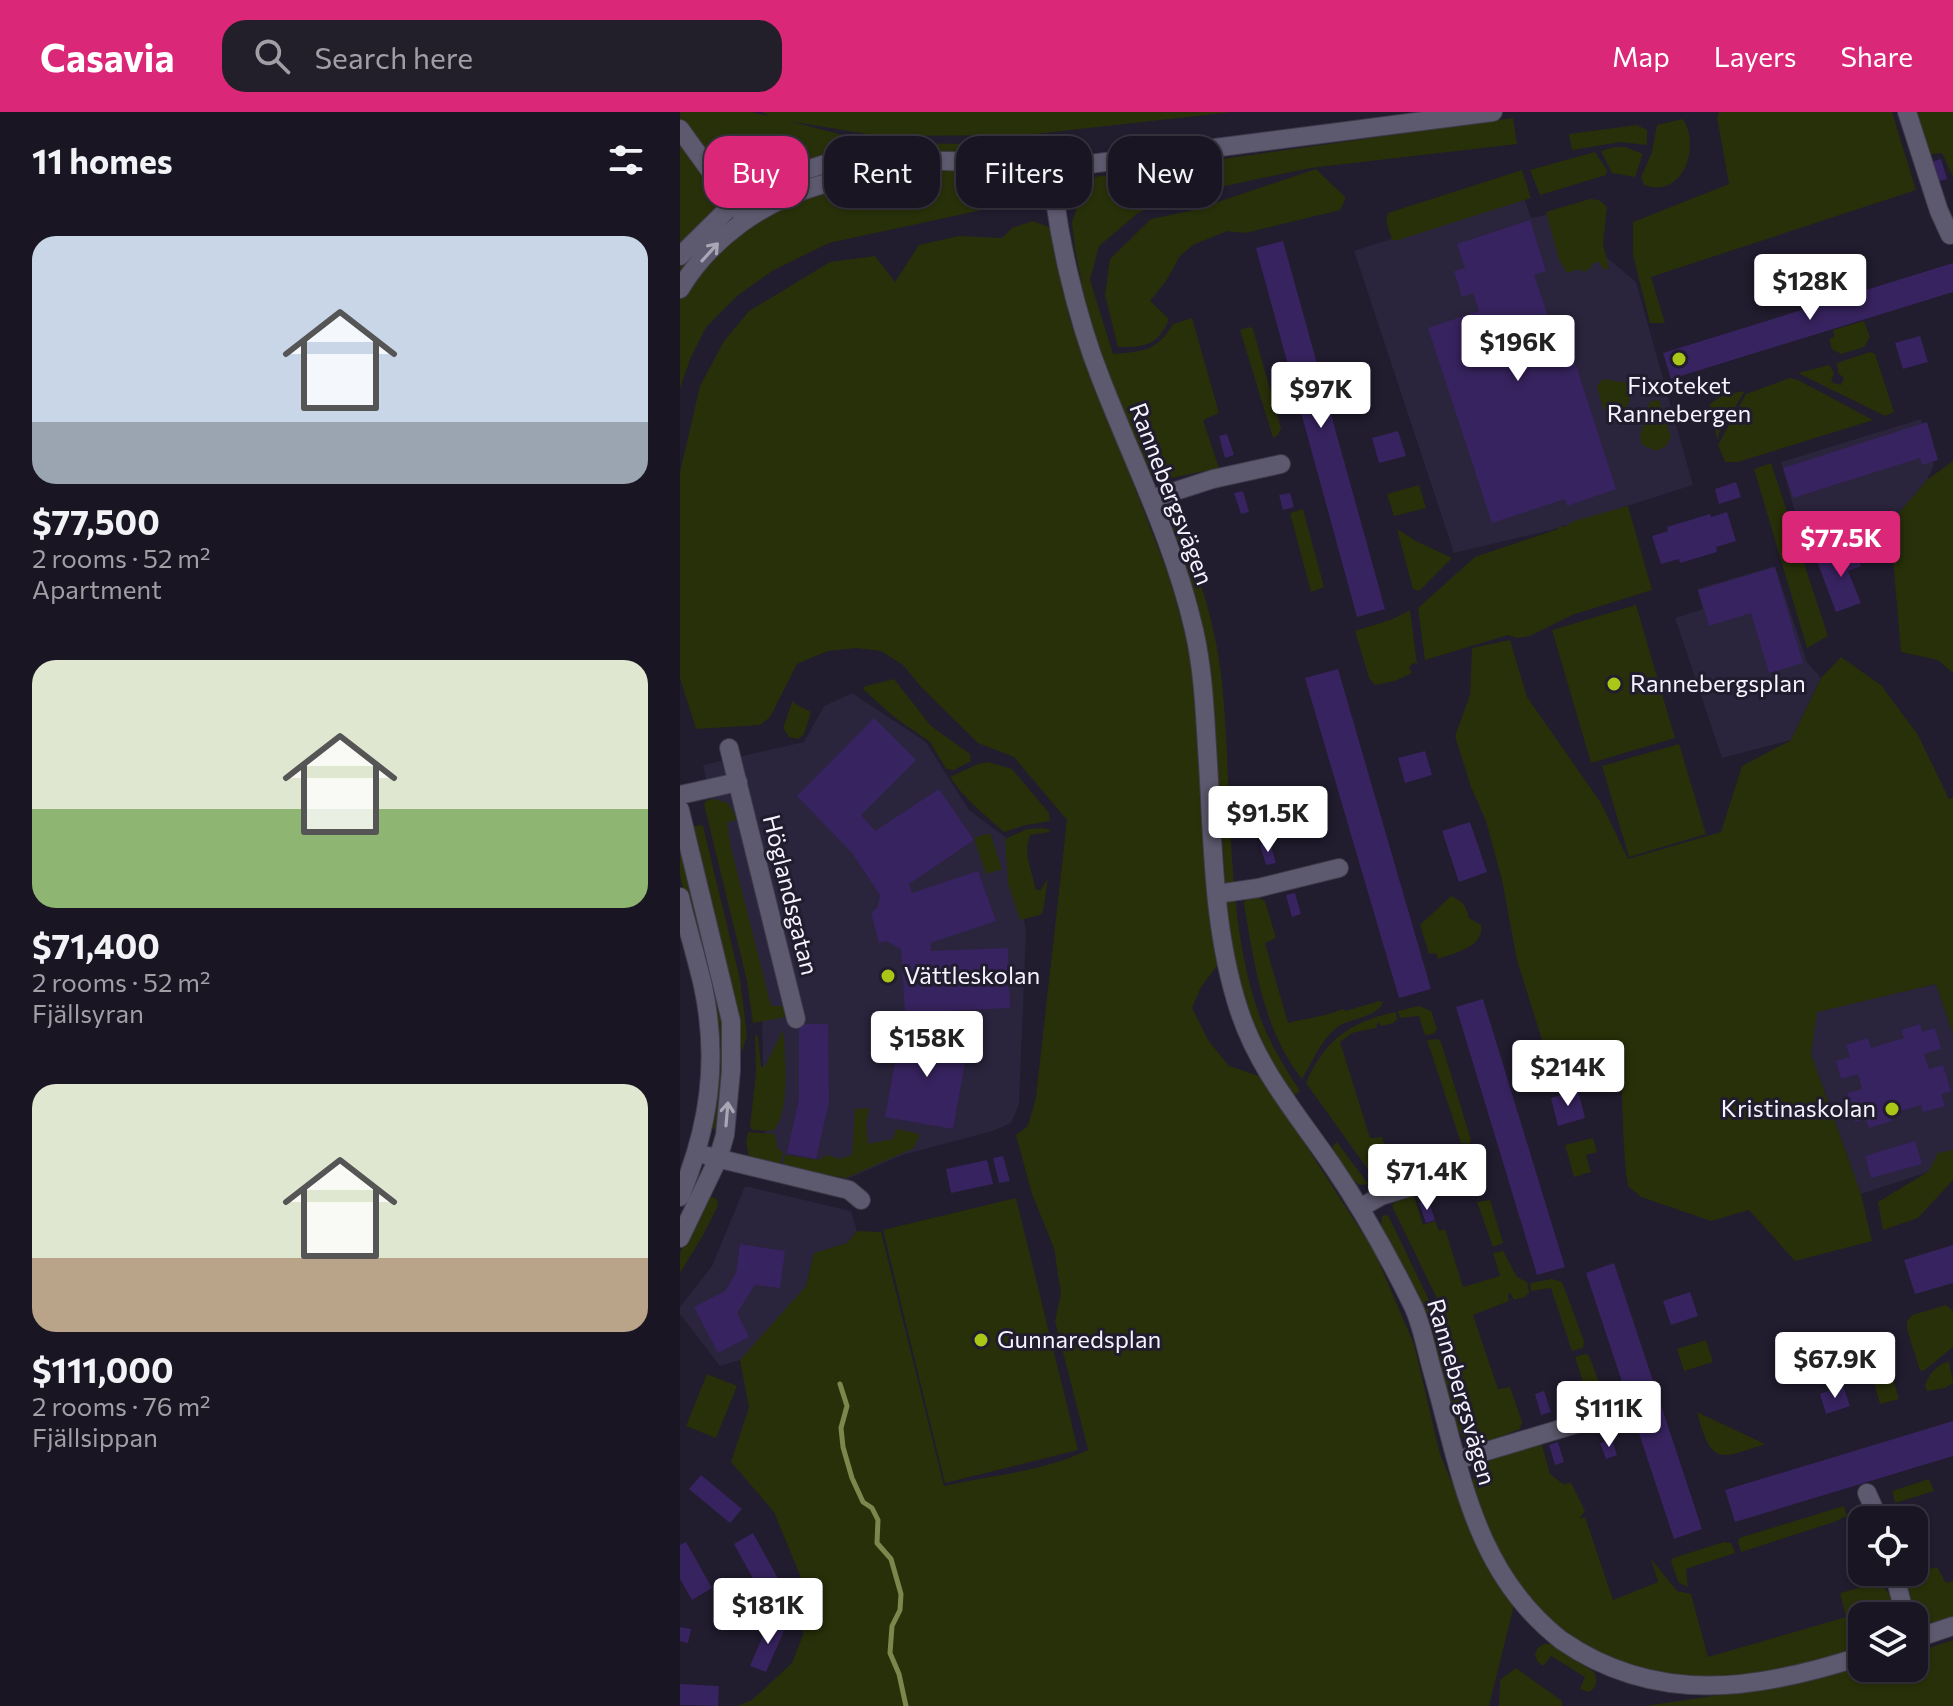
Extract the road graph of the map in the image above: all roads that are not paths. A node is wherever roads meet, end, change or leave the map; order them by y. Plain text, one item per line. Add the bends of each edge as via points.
1 (1493, 112) edge
2 (1907, 112) edge
3 (680, 129) edge
4 (704, 163) edge
5 (1092, 163) edge
6 (824, 184) edge
7 (729, 208) edge
8 (736, 208) edge
9 (1058, 208) edge
10 (746, 219) junction
11 (1950, 235) dead end
12 (680, 256) edge
13 (680, 289) edge
14 (1281, 464) dead end
15 (1151, 499) junction
16 (729, 748) dead end
17 (738, 782) junction
18 (680, 795) edge
19 (680, 810) edge
20 (1339, 868) dead end
21 (1217, 894) junction
22 (680, 897) edge
23 (796, 1019) dead end
24 (698, 1153) junction
25 (718, 1159) junction
26 (1470, 1169) dead end
27 (680, 1197) edge
28 (861, 1200) dead end
29 (1360, 1208) junction
30 (680, 1238) edge
31 (1600, 1417) dead end
32 (1457, 1460) junction
33 (1867, 1493) dead end
34 (1873, 1506) edge
35 (1953, 1626) edge
36 (1928, 1634) edge
37 (1848, 1660) edge

1 - 5 street
2 - 11 street
3 - 4 street
6 - 10 street
7 - 12 street
8 - 10 street
9 - 15 street, Rannebergsvägen via 1090,350
13 -> 10 street via 709,252
14 - 15 street
15 - 21 street, Rannebergsvägen via 1175,559 1195,633
16 - 17 street, Höglandsgatan
17 - 18 street
17 - 23 street, Höglandsgatan
25 -> 19 street via 725,1135 731,1021
20 - 21 street
21 - 29 street, Rannebergsvägen via 1230,978 1255,1053
22 - 24 street via 703,987 711,1056
24 - 25 street
24 - 27 street
25 - 28 street via 849,1190
25 - 30 street
26 - 29 street via 1381,1196
29 - 32 street, Rannebergsvägen via 1415,1311
31 - 32 street
32 - 37 street, Rannebergsvägen via 1477,1528 1509,1587 1541,1622 1589,1659 1655,1685 1717,1689 1764,1684
33 - 34 street
35 - 36 street

